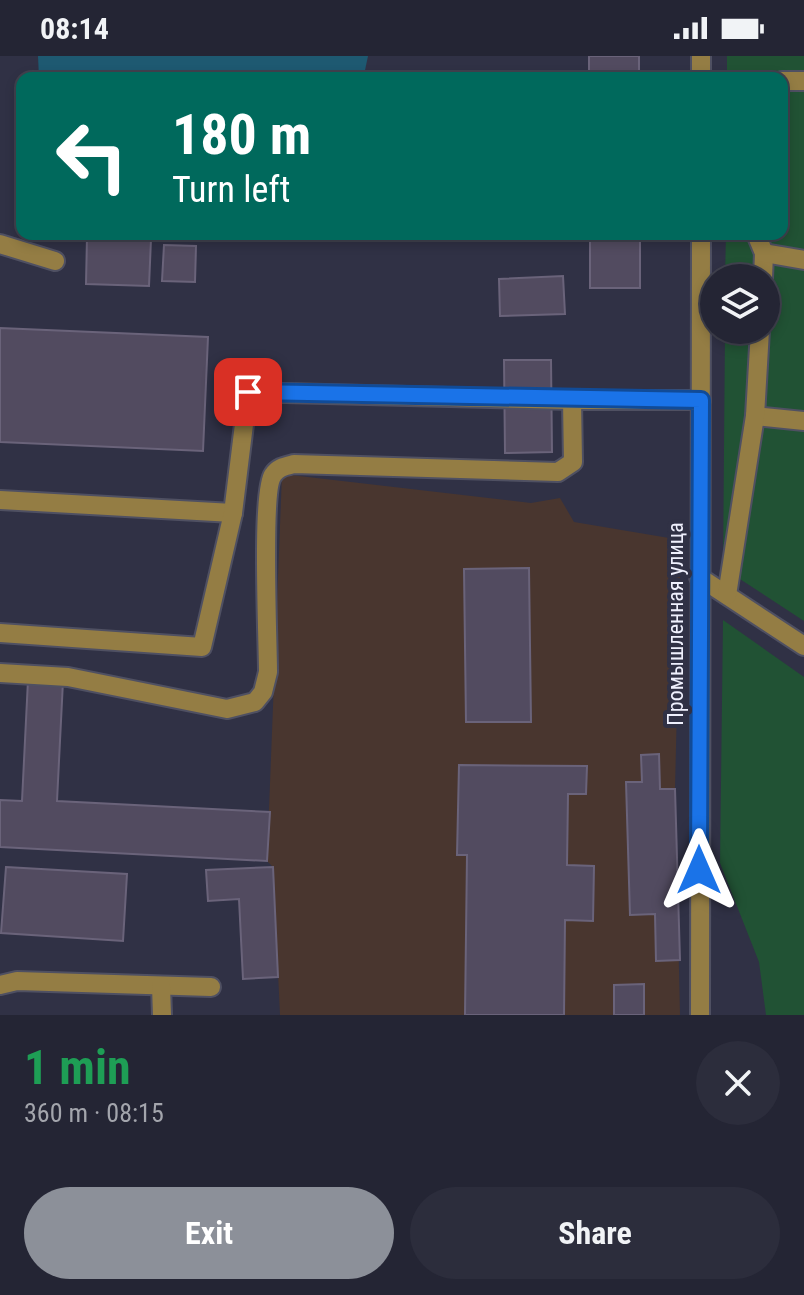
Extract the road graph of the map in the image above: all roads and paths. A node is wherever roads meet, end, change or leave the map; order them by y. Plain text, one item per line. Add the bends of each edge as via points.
1 (701, 240) edge
2 (759, 240) edge
3 (0, 244) edge
4 (764, 253) junction
5 (804, 260) edge
6 (55, 261) dead end
7 (764, 264) edge
8 (759, 344) edge
9 (572, 400) junction
10 (701, 400) junction
11 (755, 416) junction
12 (804, 421) edge
13 (0, 500) edge
14 (233, 513) junction
15 (699, 577) junction
16 (727, 595) junction
17 (0, 633) edge
18 (804, 646) edge
19 (0, 673) edge
20 (0, 985) edge
21 (161, 986) junction
22 (211, 987) dead end
23 (162, 1015) edge
24 (700, 1015) edge

1 - 10 street, Промышленная улица
2 - 4 street
3 - 6 street
4 - 5 street
4 - 7 street
8 - 11 street
9 - 10 street
9 - 14 street via 248,392
9 - 19 street via 573,462 558,472 294,464 270,477 268,672 255,702 227,709 68,677
10 - 15 street, Промышленная улица
11 - 12 street
11 - 16 street
13 - 14 street
14 - 17 street via 202,647
15 - 16 street
15 - 24 street, Промышленная улица
16 - 18 street
20 - 21 street via 17,981
21 - 22 street
21 - 23 street

